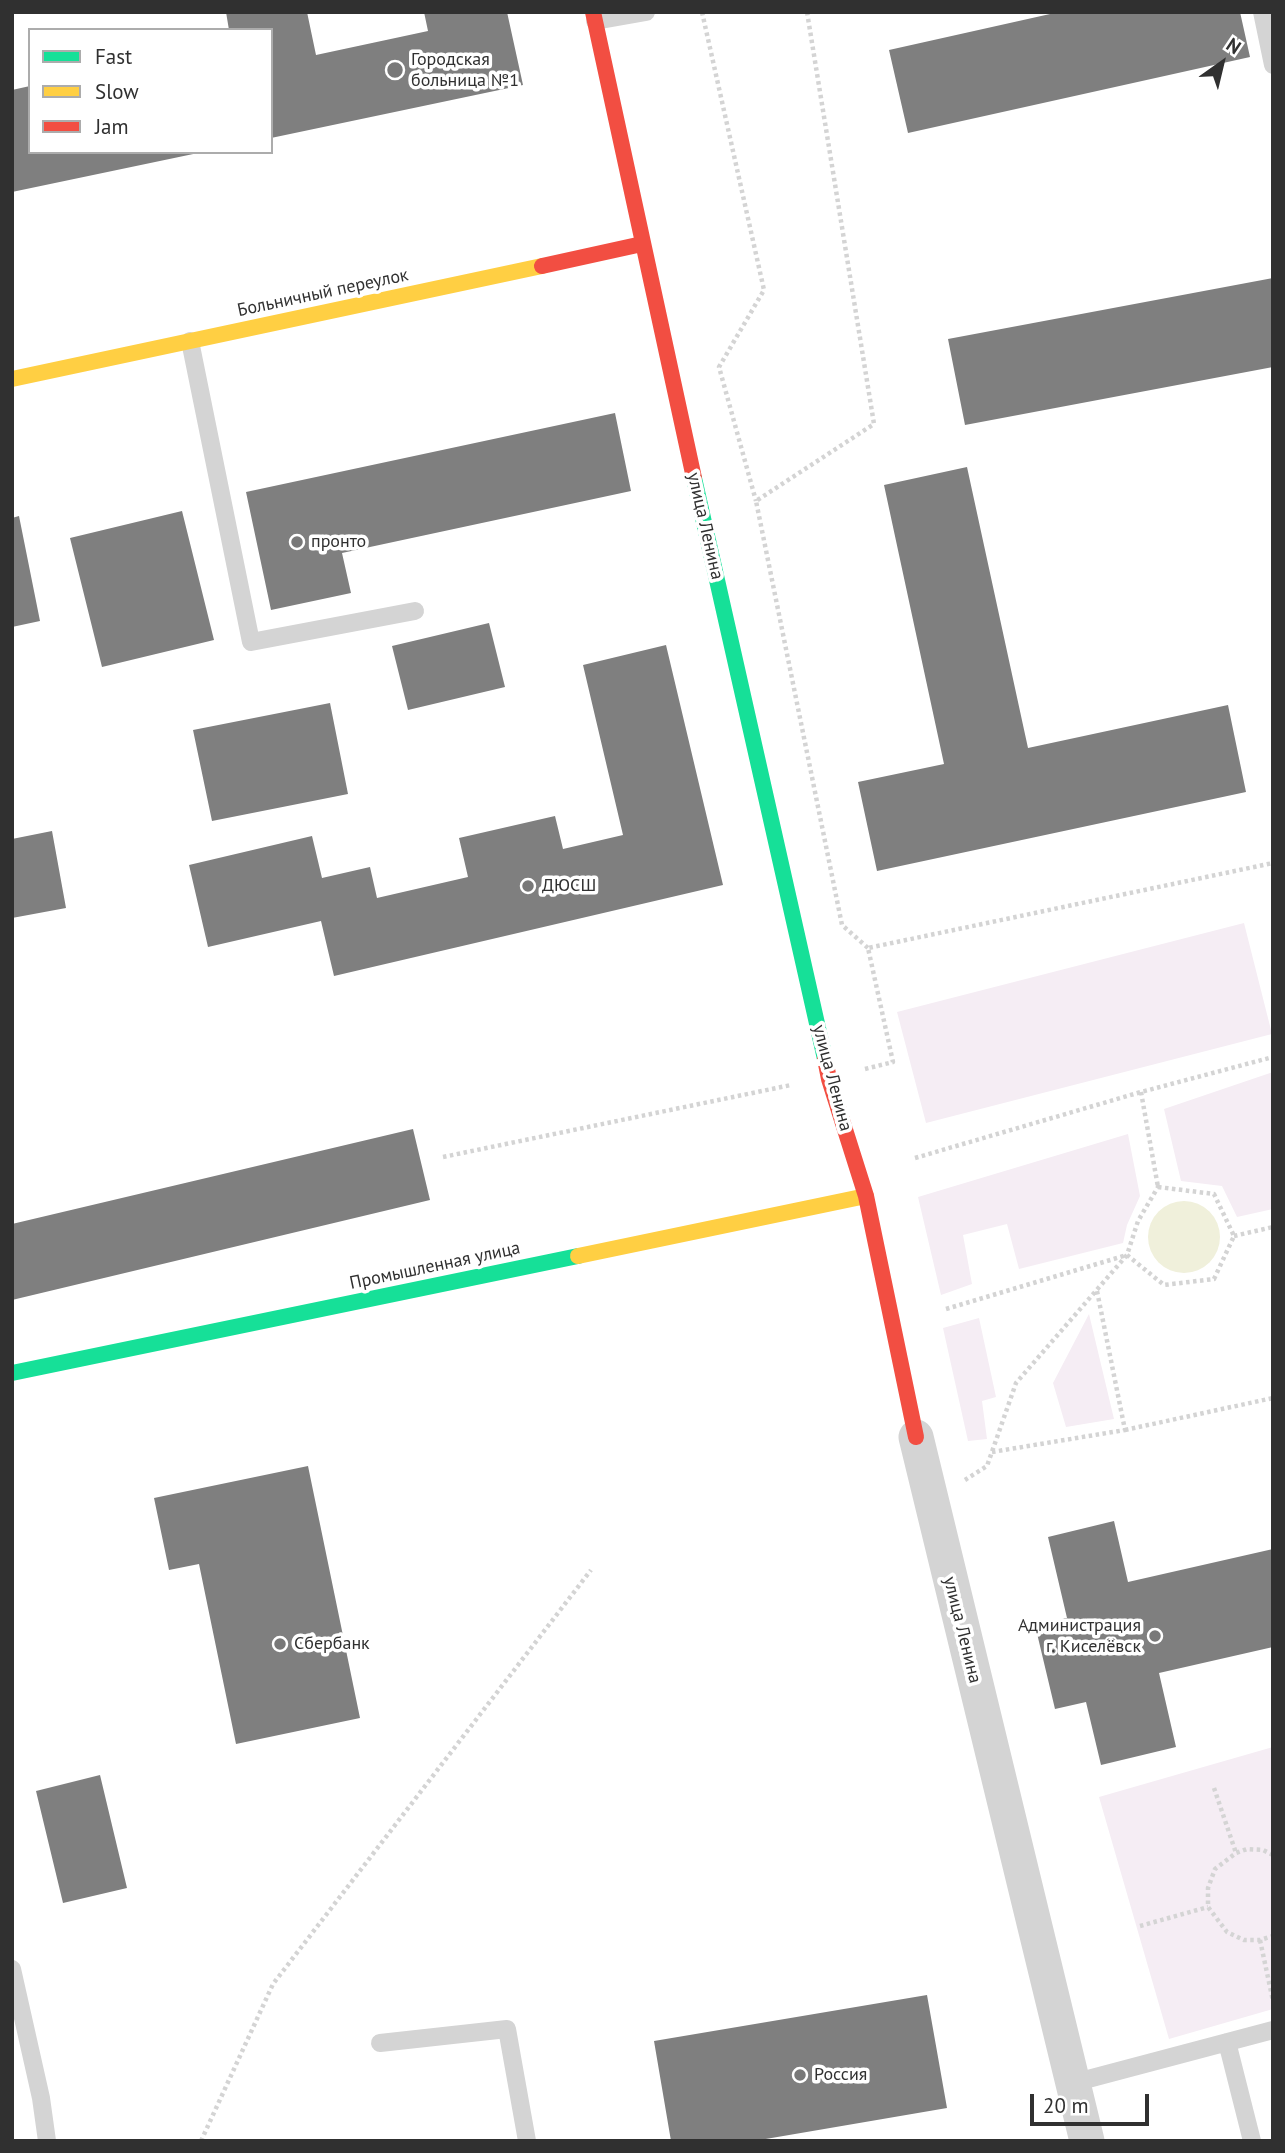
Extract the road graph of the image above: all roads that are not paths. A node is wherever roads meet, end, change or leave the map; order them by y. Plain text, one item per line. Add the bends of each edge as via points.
1 (646, 12) edge
2 (1262, 12) edge
3 (594, 16) edge
4 (1273, 65) edge
5 (642, 244) junction
6 (190, 341) junction
7 (12, 379) edge
8 (415, 611) dead end
9 (866, 1196) junction
10 (12, 1373) edge
11 (916, 1437) joint
12 (12, 1969) edge
13 (1273, 2030) edge
14 (1227, 2042) junction
15 (380, 2043) dead end
16 (1073, 2083) junction
17 (47, 2141) edge
18 (527, 2141) edge
19 (1087, 2141) edge
20 (1252, 2141) edge

1 - 3 lane
2 - 4 lane
3 - 5 street, улица Ленина
5 - 6 street, Больничный переулок
5 - 9 street, улица Ленина via 829,1079
6 - 7 street, Больничный переулок
6 - 8 lane via 251,642
9 - 10 street, Промышленная улица
9 - 11 street, улица Ленина
11 - 16 street, улица Ленина
12 - 17 lane
13 - 14 lane
14 - 16 lane
14 - 20 lane
15 - 18 lane via 507,2029
16 - 19 street, улица Ленина

